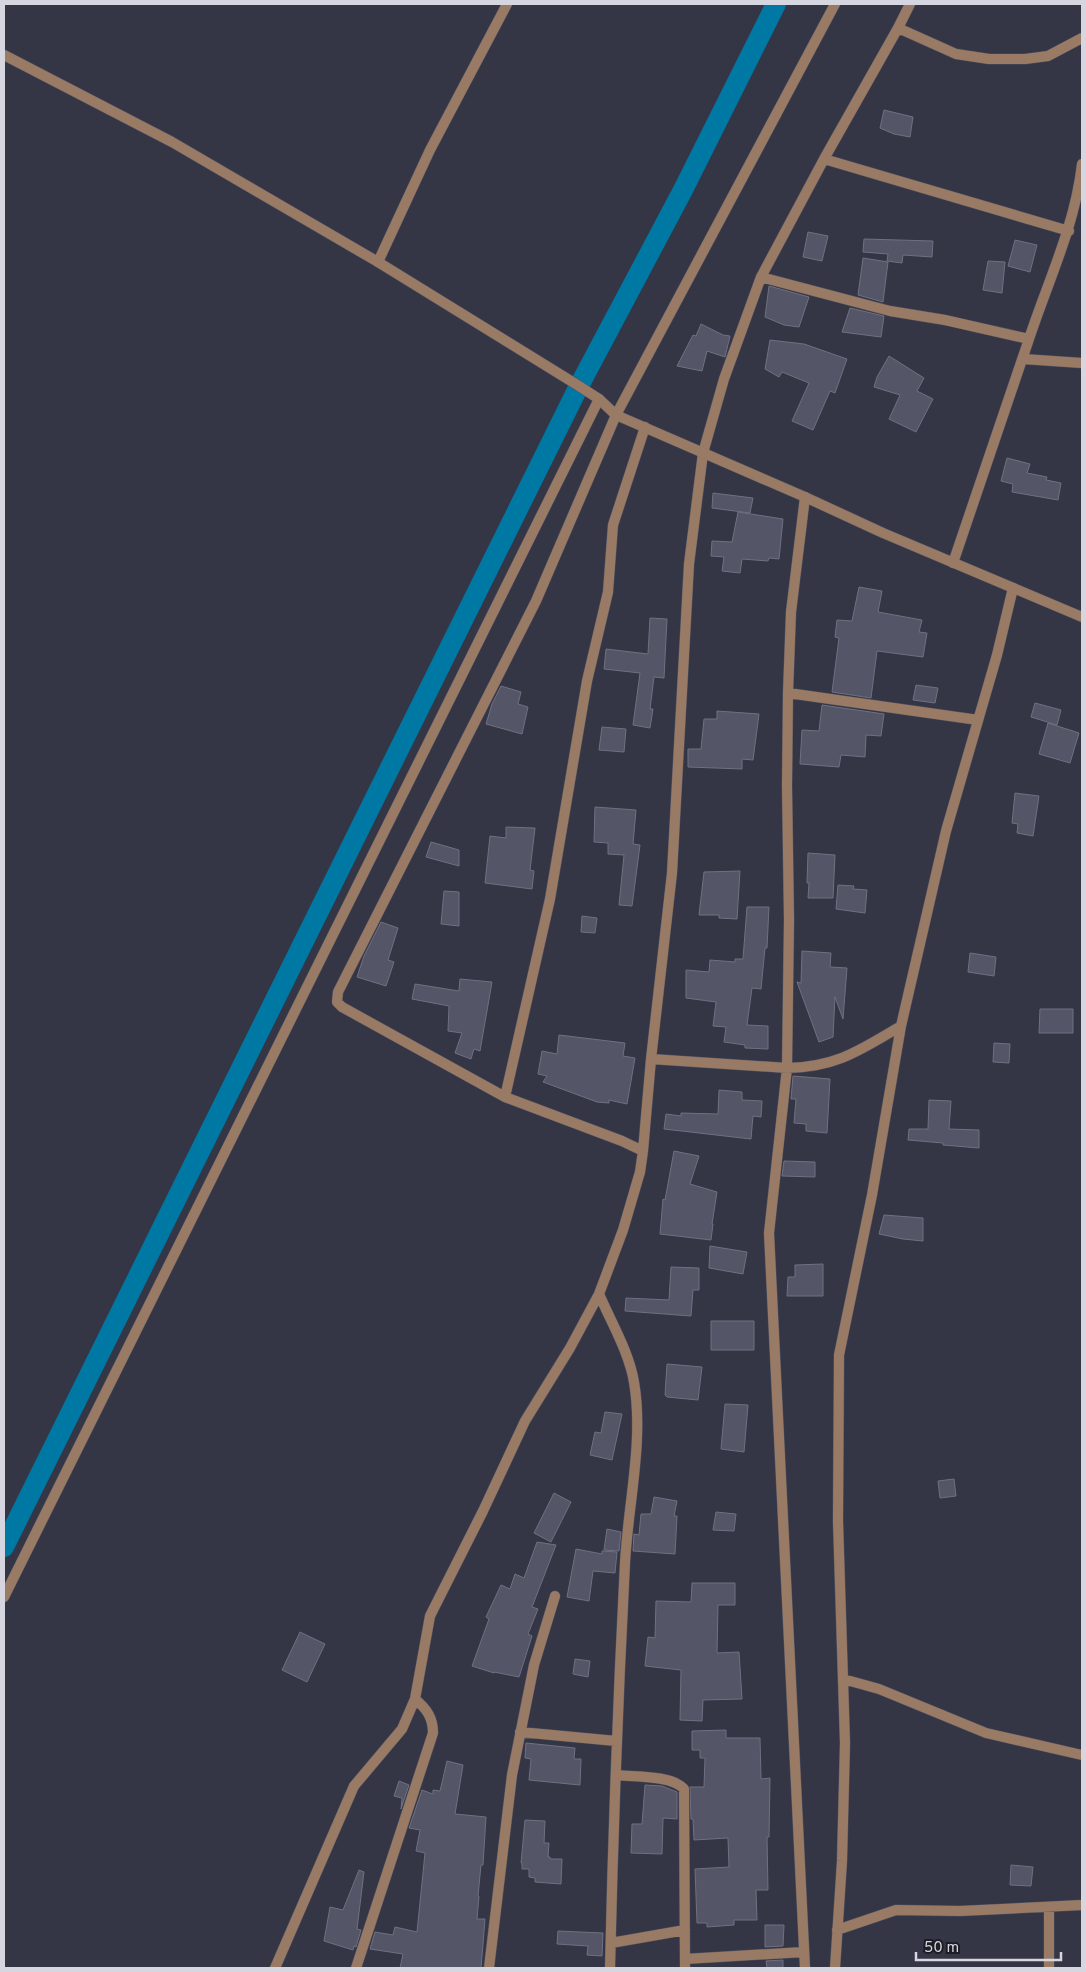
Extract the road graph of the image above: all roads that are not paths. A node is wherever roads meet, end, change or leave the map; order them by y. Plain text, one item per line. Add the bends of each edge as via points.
1 (507, 4) edge
2 (835, 4) edge
3 (910, 4) edge
4 (898, 28) junction
5 (1082, 38) edge
6 (4, 55) edge
7 (824, 159) junction
8 (1082, 164) edge
9 (1069, 231) junction
10 (378, 262) junction
11 (760, 277) junction
12 (1029, 339) junction
13 (1023, 359) junction
14 (1082, 363) edge
15 (598, 399) junction
16 (616, 415) junction
17 (645, 427) junction
18 (703, 453) junction
19 (804, 497) junction
20 (953, 562) junction
21 (1012, 588) junction
22 (1082, 617) edge
23 (788, 693) junction
24 (978, 720) junction
25 (901, 1026) junction
26 (651, 1059) junction
27 (787, 1068) junction
28 (505, 1097) junction
29 (643, 1151) junction
30 (599, 1294) junction
31 (555, 1596) dead end
32 (4, 1597) edge
33 (843, 1679) junction
34 (415, 1699) junction
35 (520, 1732) junction
36 (616, 1742) junction
37 (1082, 1755) edge
38 (616, 1775) junction
39 (1082, 1905) edge
40 (1049, 1907) junction
41 (685, 1930) junction
42 (836, 1930) junction
43 (611, 1943) junction
44 (804, 1952) junction
45 (685, 1963) edge
46 (275, 1968) edge
47 (356, 1968) edge
48 (490, 1968) edge
49 (610, 1968) edge
50 (805, 1968) edge
51 (835, 1968) edge
52 (1049, 1968) edge

1 - 10 street via 430,150
2 - 16 street
3 - 4 street
4 - 5 street via 956,54 989,59 1048,56
4 - 7 street
6 - 10 street via 172,142
7 - 9 street
7 - 11 street
8 - 9 street
9 - 12 street
10 - 15 street
11 - 12 street via 890,311
11 - 18 street via 724,379
12 - 13 street
13 - 14 street
13 - 20 street
15 - 16 street
15 - 32 street
16 - 17 street
16 - 28 street via 536,601 338,992 336,1002
17 - 18 street
17 - 28 street via 613,525 608,592 586,681 550,899
18 - 19 street
18 - 26 street via 689,564 672,873
19 - 20 street
19 - 23 street via 791,612
20 - 21 street
21 - 22 street
21 - 24 street
23 - 24 street
23 - 27 street
24 - 25 street via 946,831
25 - 27 street via 858,1052 828,1064
25 - 33 street via 872,1195 839,1355 838,1521
26 - 27 street
26 - 29 street
27 - 44 street via 769,1233
28 - 29 street
29 - 30 street via 623,1230
30 - 34 street via 525,1421 430,1616
30 - 36 street via 631,1366 636,1435 625,1558
31 - 35 street via 534,1666
33 - 37 street via 879,1689 986,1733
33 - 42 street via 846,1743
34 - 46 street via 402,1729 354,1786
34 - 47 street via 425,1707 433,1721 433,1733
35 - 36 street
35 - 48 street
36 - 38 street
38 - 41 street via 660,1779 680,1784 684,1789
38 - 43 street
39 - 40 street
40 - 42 street via 896,1910
40 - 52 street
41 - 43 street
41 - 45 street
42 - 51 street
43 - 49 street
44 - 45 street
44 - 50 street

